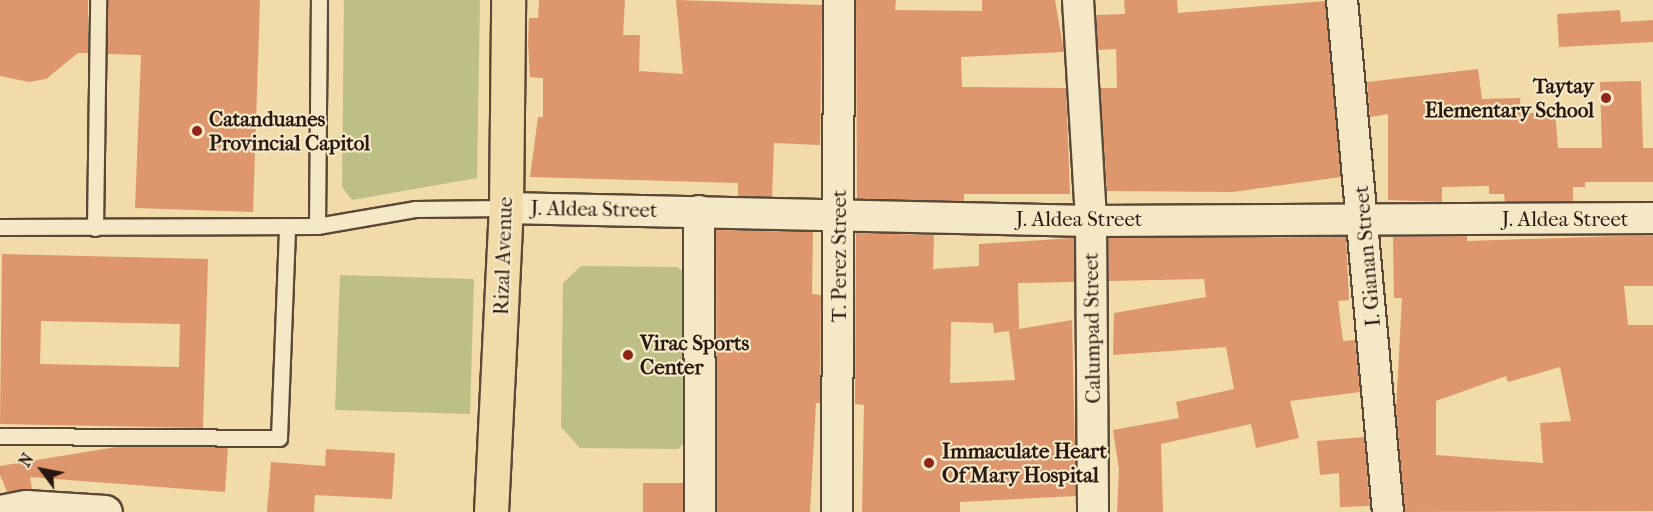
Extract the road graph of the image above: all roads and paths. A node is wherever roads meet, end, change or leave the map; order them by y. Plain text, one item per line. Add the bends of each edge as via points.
1 (98, 0) edge
2 (319, 0) edge
3 (508, 0) edge
4 (839, 0) edge
5 (1078, 0) edge
6 (1342, 0) edge
7 (506, 208) junction
8 (699, 212) junction
9 (840, 217) junction
10 (1653, 218) edge
11 (1365, 220) junction
12 (1090, 221) junction
13 (317, 226) junction
14 (0, 227) edge
15 (287, 227) junction
16 (95, 228) junction
17 (0, 436) edge
18 (18, 510) edge
19 (105, 512) edge
20 (491, 512) edge
21 (700, 512) edge
22 (837, 512) edge
23 (1093, 512) edge
24 (1388, 512) edge

1 - 16 lane
2 - 13 lane
3 - 7 main road, Rizal Avenue
4 - 9 street, T. Perez Street
5 - 12 street, Calumpad Street
6 - 11 street, I. Gianan Street
7 - 8 street, J. Aldea Street
7 - 13 lane via 415,209
7 - 20 main road, Rizal Avenue
8 - 9 street, J. Aldea Street
8 - 21 street
9 - 12 street, J. Aldea Street
9 - 22 street, T. Perez Street
10 - 11 street, J. Aldea Street
11 - 12 street, J. Aldea Street
11 - 24 street, I. Gianan Street
12 - 23 street, Calumpad Street
13 - 15 lane
14 - 16 lane
15 - 16 lane
15 - 17 lane via 279,438
18 - 19 street

